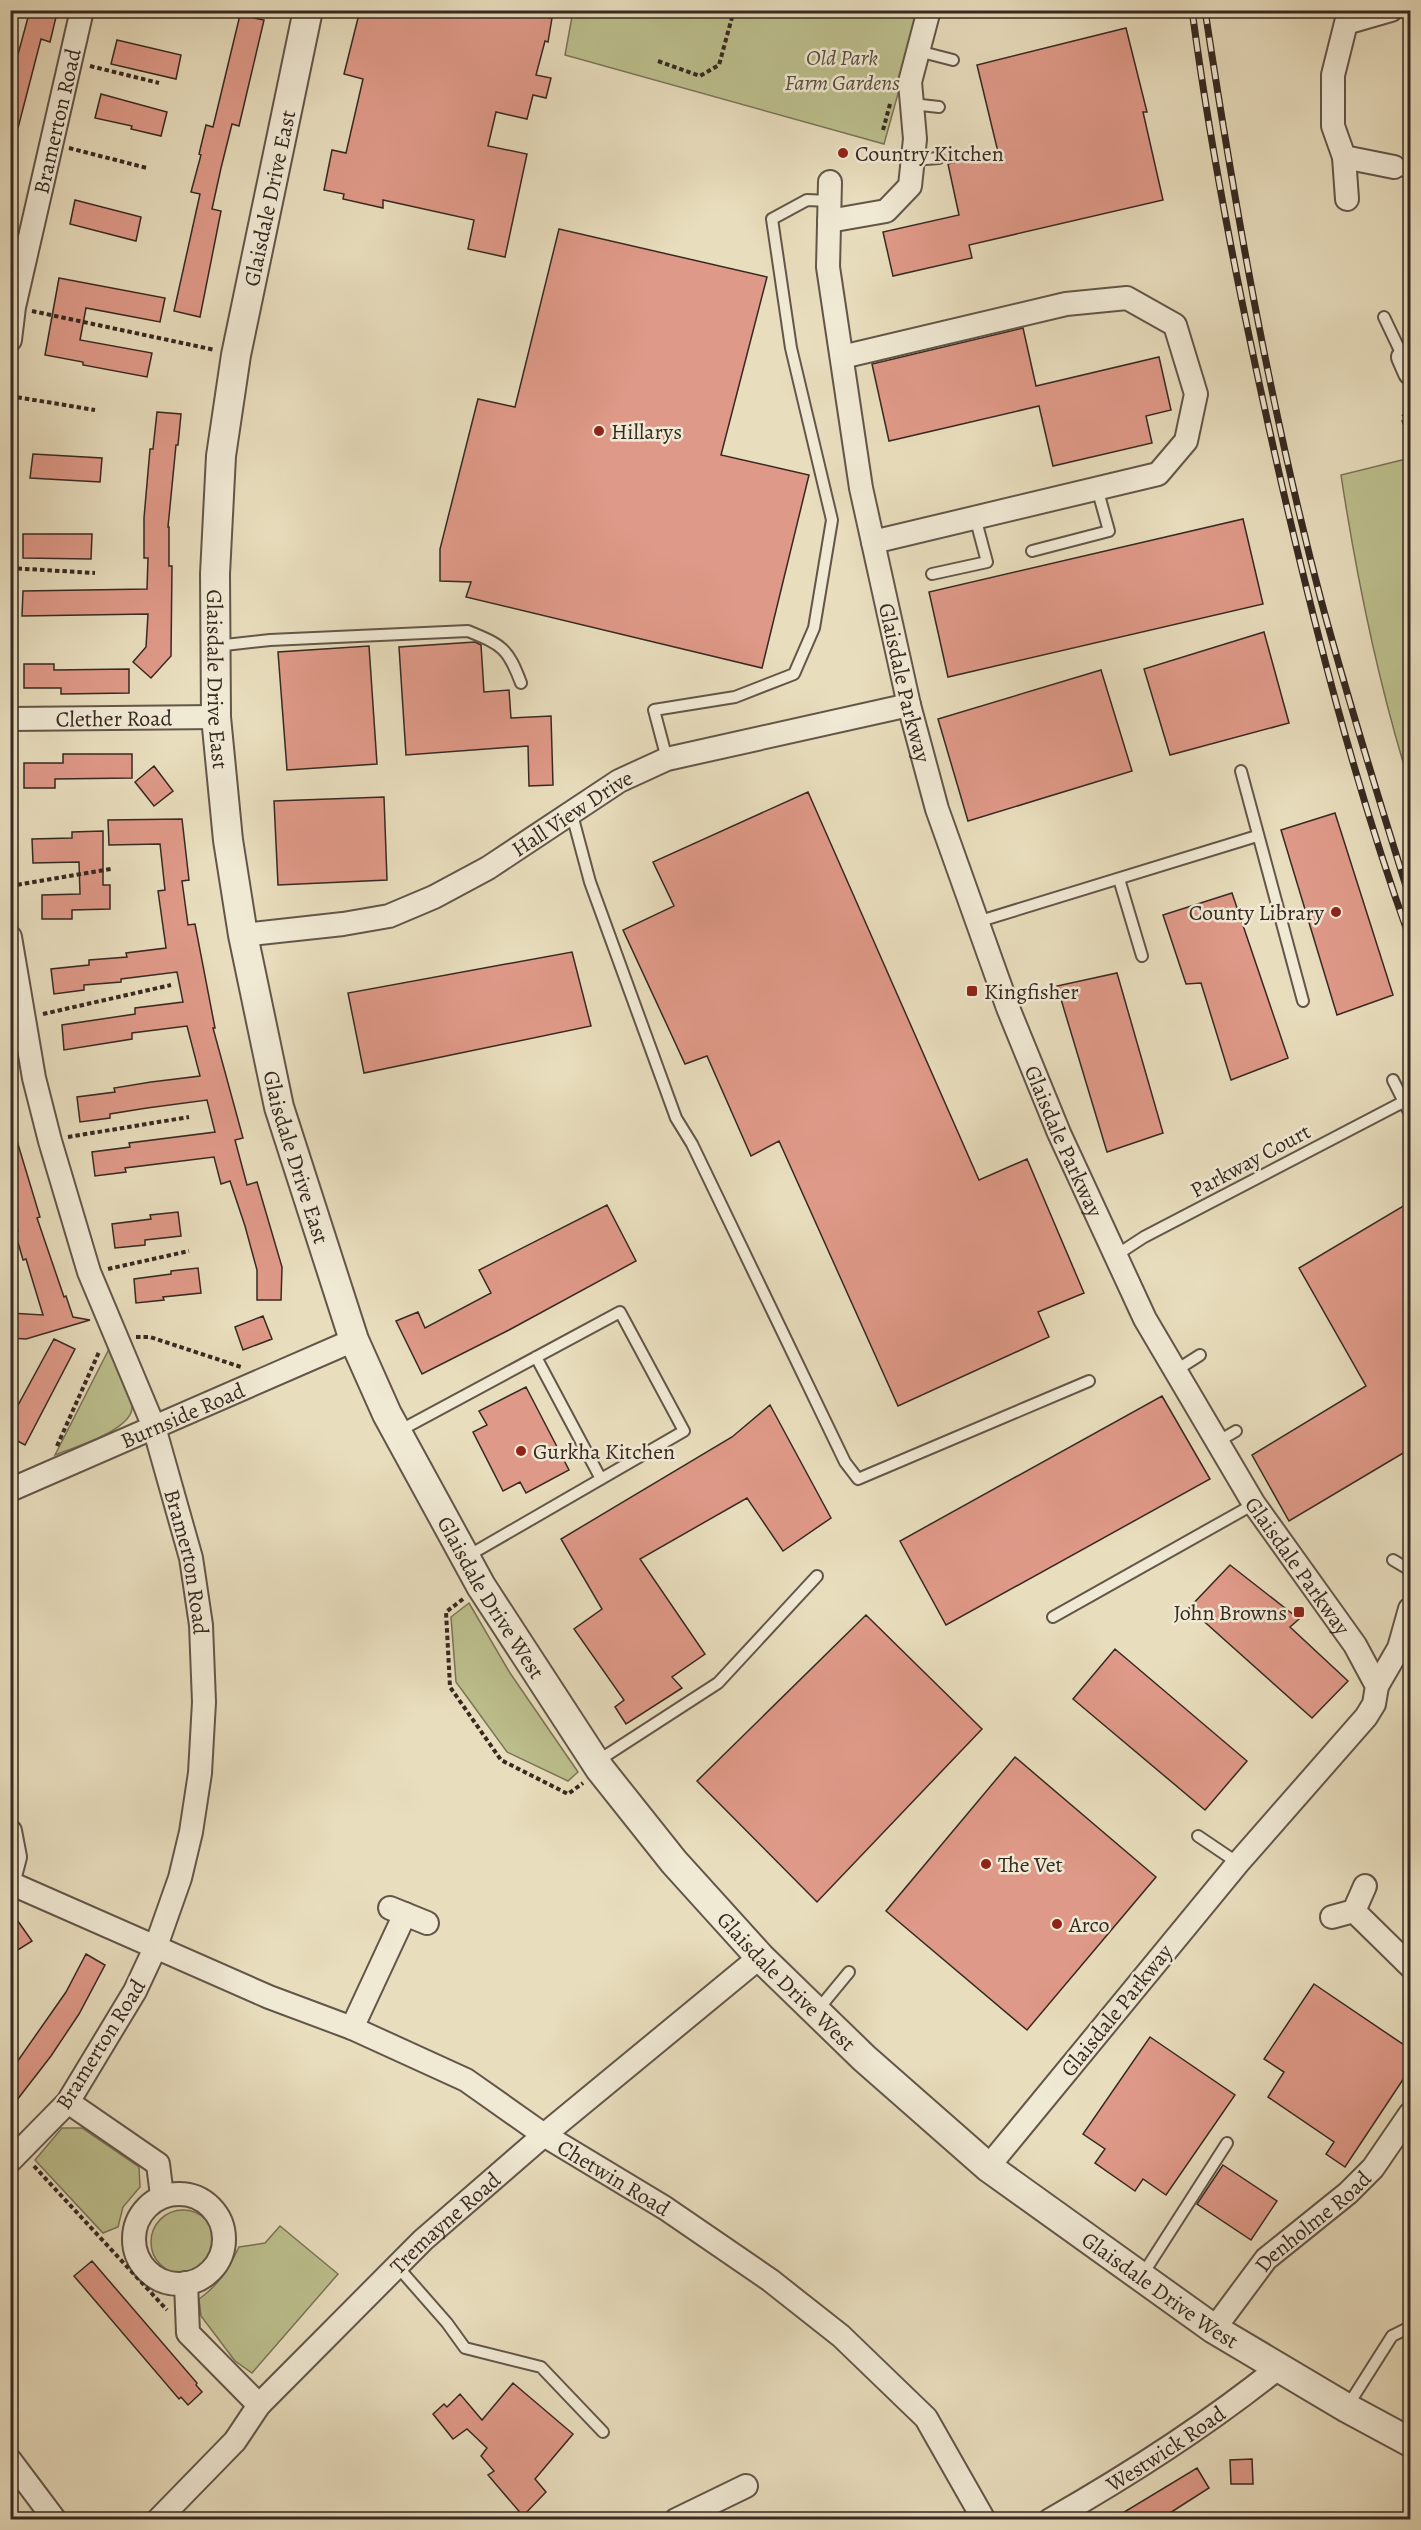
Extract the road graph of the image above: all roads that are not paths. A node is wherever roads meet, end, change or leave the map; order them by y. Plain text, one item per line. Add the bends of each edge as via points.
1 (82, 10) edge
2 (308, 10) edge
3 (929, 10) edge
4 (1391, 10) edge
5 (918, 51) junction
6 (953, 60) dead end
7 (912, 104) junction
8 (939, 107) dead end
9 (1344, 157) junction
10 (939, 158) dead end
11 (913, 160) junction
12 (1402, 170) edge
13 (1347, 199) dead end
14 (830, 201) junction
15 (1384, 317) dead end
16 (10, 340) edge
17 (842, 357) junction
18 (1407, 365) edge
19 (1097, 488) junction
20 (975, 517) junction
21 (873, 542) junction
22 (1032, 550) dead end
23 (932, 574) dead end
24 (215, 646) junction
25 (521, 683) dead end
26 (909, 705) junction
27 (216, 717) junction
28 (10, 719) edge
29 (667, 759) junction
30 (1241, 771) dead end
31 (571, 811) junction
32 (1257, 836) junction
33 (1119, 879) junction
34 (977, 922) junction
35 (243, 935) junction
36 (10, 937) edge
37 (1142, 956) dead end
38 (1303, 1000) dead end
39 (1393, 1080) dead end
40 (1406, 1101) junction
41 (1410, 1114) edge
42 (1114, 1256) junction
43 (354, 1340) junction
44 (1200, 1355) dead end
45 (536, 1357) junction
46 (1175, 1371) junction
47 (1089, 1381) dead end
48 (154, 1427) junction
49 (397, 1432) junction
50 (601, 1479) junction
51 (10, 1490) edge
52 (1254, 1504) junction
53 (466, 1557) junction
54 (1393, 1560) dead end
55 (1410, 1570) edge
56 (817, 1576) dead end
57 (1410, 1609) edge
58 (1053, 1617) dead end
59 (1377, 1686) junction
60 (598, 1765) junction
61 (10, 1831) edge
62 (1198, 1836) dead end
63 (1238, 1863) junction
64 (10, 1876) edge
65 (10, 1883) edge
66 (1365, 1886) dead end
67 (427, 1923) dead end
68 (156, 1946) junction
69 (760, 1958) junction
70 (1410, 1966) edge
71 (849, 1972) dead end
72 (816, 2012) junction
73 (352, 2028) junction
74 (68, 2102) junction
75 (1410, 2114) edge
76 (544, 2135) junction
77 (1227, 2143) dead end
78 (16, 2157) edge
79 (988, 2167) junction
80 (162, 2196) junction
81 (397, 2266) junction
82 (1141, 2277) junction
83 (186, 2283) junction
84 (1410, 2327) edge
85 (1214, 2329) junction
86 (1278, 2368) junction
87 (259, 2405) junction
88 (1347, 2408) junction
89 (603, 2432) dead end
90 (1410, 2442) edge
91 (10, 2460) edge
92 (746, 2486) dead end
93 (712, 2512) edge
94 (55, 2520) edge
95 (158, 2520) edge
96 (676, 2520) edge
97 (984, 2520) edge
98 (1050, 2520) edge

1 - 16 street, Bramerton Road
2 - 24 street, Glaisdale Drive East via 236,355 220,456
3 - 5 street
4 - 9 street via 1346,23 1333,75 1333,126
5 - 6 lane
5 - 7 street via 910,82
7 - 8 lane
7 - 11 street
9 - 12 street
9 - 13 street
10 - 11 lane
11 - 14 street via 910,186 886,211
14 - 17 street, Glaisdale Parkway via 828,267
14 - 29 lane via 807,200 772,219 791,348 832,520 814,628 794,674 735,697 654,710
15 - 18 lane
17 - 19 street via 1066,304 1127,298 1175,325 1196,394 1186,441 1158,474
17 - 21 street, Glaisdale Parkway
19 - 20 street
19 - 22 lane via 1109,531
20 - 21 street
20 - 23 lane via 987,562
21 - 26 street, Glaisdale Parkway
24 - 25 lane via 468,631 491,640 511,657
24 - 27 street, Glaisdale Drive East
26 - 29 street, Hall View Drive
26 - 34 street, Glaisdale Parkway via 936,809
27 - 28 street, Clether Road
27 - 35 street, Glaisdale Drive East via 228,840
29 - 31 street, Hall View Drive via 619,781
30 - 32 lane
31 - 35 street, Hall View Drive via 488,868 389,916
31 - 47 lane via 590,882 676,1118 844,1462 858,1479
32 - 33 lane
32 - 38 lane
33 - 34 lane
33 - 37 lane
34 - 42 street, Glaisdale Parkway via 1059,1133
35 - 43 street, Glaisdale Drive East via 279,1107
36 - 48 street, Bramerton Road via 34,1078 50,1141 89,1272
39 - 40 lane
40 - 41 lane
40 - 42 lane, Parkway Court
42 - 46 street, Glaisdale Parkway
43 - 48 street, Burnside Road
43 - 49 street, Glaisdale Drive West
44 - 46 lane
45 - 49 lane
45 - 50 lane
45 - 50 lane via 620,1312 684,1431
46 - 52 street, Glaisdale Parkway via 1227,1437
48 - 51 street, Burnside Road
48 - 68 street, Bramerton Road via 191,1558 201,1625 204,1702 200,1773 191,1832
49 - 53 street, Glaisdale Drive West
50 - 53 lane
52 - 58 lane
52 - 59 street, Glaisdale Parkway via 1354,1645
53 - 60 street, Glaisdale Drive West
54 - 55 lane
56 - 60 lane via 718,1683
57 - 59 street, Glaisdale Parkway via 1399,1648
59 - 63 street, Glaisdale Parkway via 1374,1704 1366,1717
60 - 69 street, Glaisdale Drive West via 674,1862
61 - 64 street via 15,1857
62 - 63 lane
63 - 79 street, Glaisdale Parkway
65 - 68 street, Chetwin Road
66 - 70 street via 1343,1914
67 - 73 street via 398,1911
68 - 73 street, Chetwin Road via 269,1997
68 - 74 street, Bramerton Road via 135,1991
69 - 72 street, Glaisdale Drive West
69 - 76 street, Tremayne Road
71 - 72 lane
72 - 79 street, Glaisdale Drive West
73 - 76 street, Chetwin Road via 466,2080
74 - 78 street, Bramerton Road
74 - 80 street via 158,2163
75 - 85 street, Denholme Road via 1373,2168 1266,2259
76 - 81 street, Tremayne Road
76 - 97 street, Chetwin Road via 665,2208 770,2280 841,2336 926,2418
77 - 82 lane
79 - 82 street, Glaisdale Drive West
80 - 83 street via 142,2212 133,2241 147,2271 169,2283
80 - 83 street via 185,2194 203,2200 216,2213 223,2229 219,2260 206,2275
81 - 87 street, Tremayne Road
81 - 89 lane via 465,2348 541,2367
82 - 85 street, Glaisdale Drive West
83 - 87 street via 188,2333
84 - 88 lane via 1392,2336
85 - 86 street, Glaisdale Drive West
86 - 88 street, Glaisdale Drive West
86 - 98 street, Westwick Road via 1113,2484
87 - 95 street, Tremayne Road via 235,2441
88 - 90 street, Glaisdale Drive West
91 - 94 street
92 - 93 street
93 - 96 street

